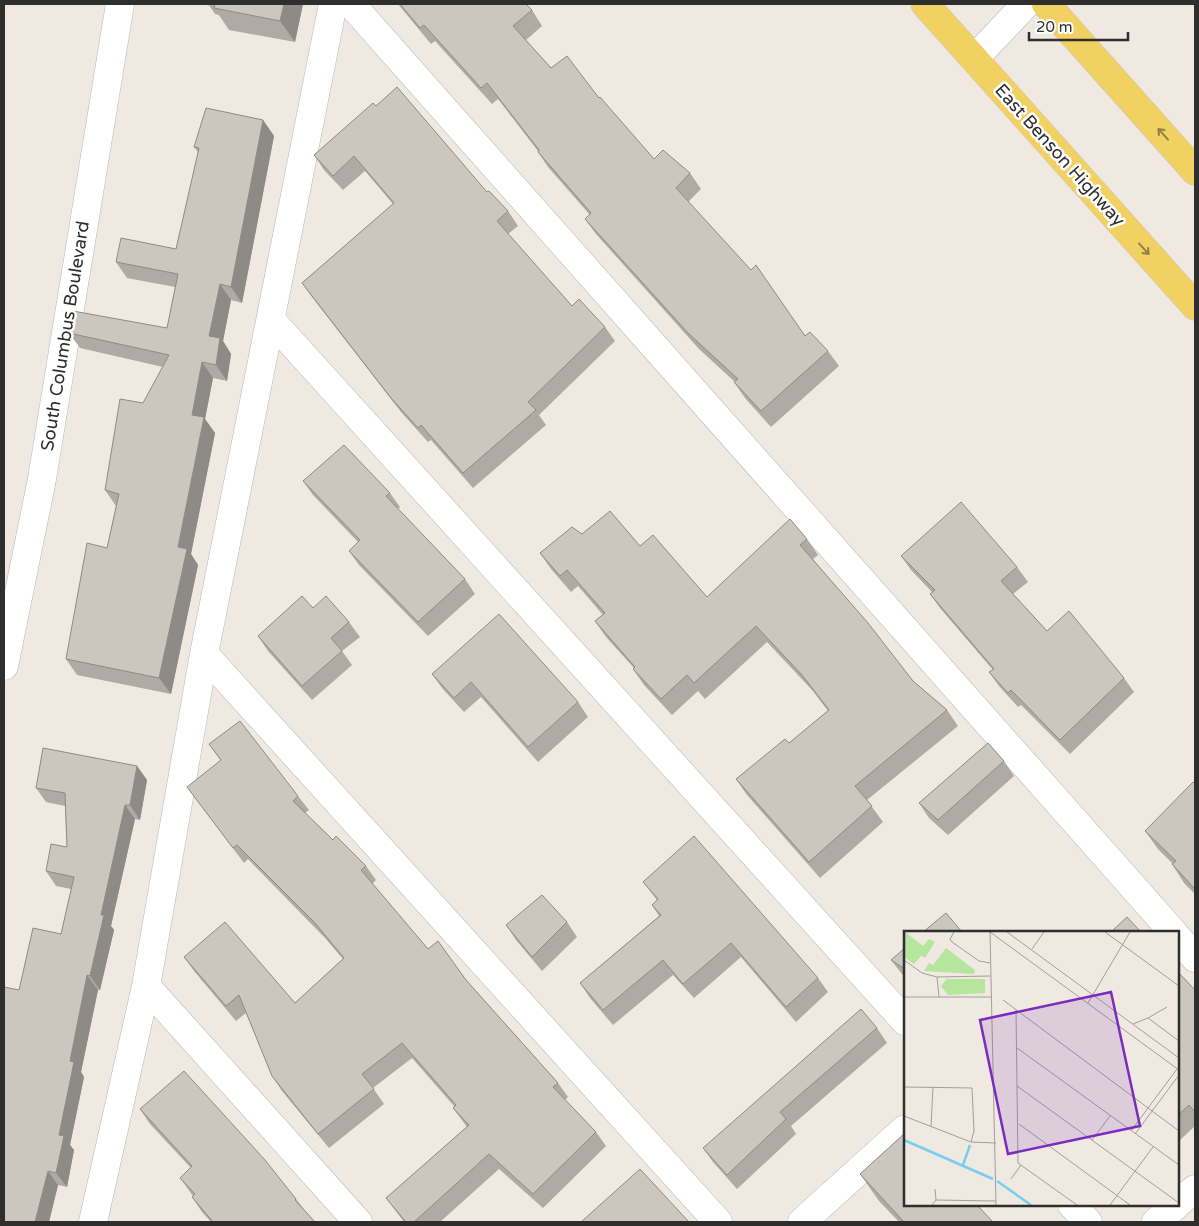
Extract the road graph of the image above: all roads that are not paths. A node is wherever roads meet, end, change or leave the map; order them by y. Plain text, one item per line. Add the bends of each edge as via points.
1 (120, 4) edge
2 (333, 4) edge
3 (351, 4) edge
4 (925, 4) edge
5 (1026, 4) edge
6 (1046, 4) edge
7 (974, 59) junction
8 (1195, 171) edge
9 (1195, 306) edge
10 (271, 320) junction
11 (204, 654) junction
12 (4, 666) edge
13 (1172, 931) edge
14 (1179, 939) edge
15 (1195, 958) edge
16 (146, 986) junction
17 (904, 1020) edge
18 (904, 1130) edge
19 (1195, 1188) edge
20 (1179, 1202) edge
21 (1073, 1206) edge
22 (1175, 1206) edge
23 (93, 1222) edge
24 (358, 1222) edge
25 (718, 1222) edge
26 (802, 1222) edge
27 (1088, 1222) edge
28 (1156, 1222) edge

1 - 12 street, South Columbus Boulevard via 42,480
2 - 10 street
3 - 13 street
4 - 7 main road, East Benson Highway
5 - 7 street
8 -> 6 main road
7 -> 9 main road, East Benson Highway
10 - 11 street
10 - 17 street
11 - 16 street
11 - 25 street
14 - 15 street
16 - 23 street
16 - 24 street
18 - 26 street
19 - 20 street
21 - 27 street
22 - 28 street

